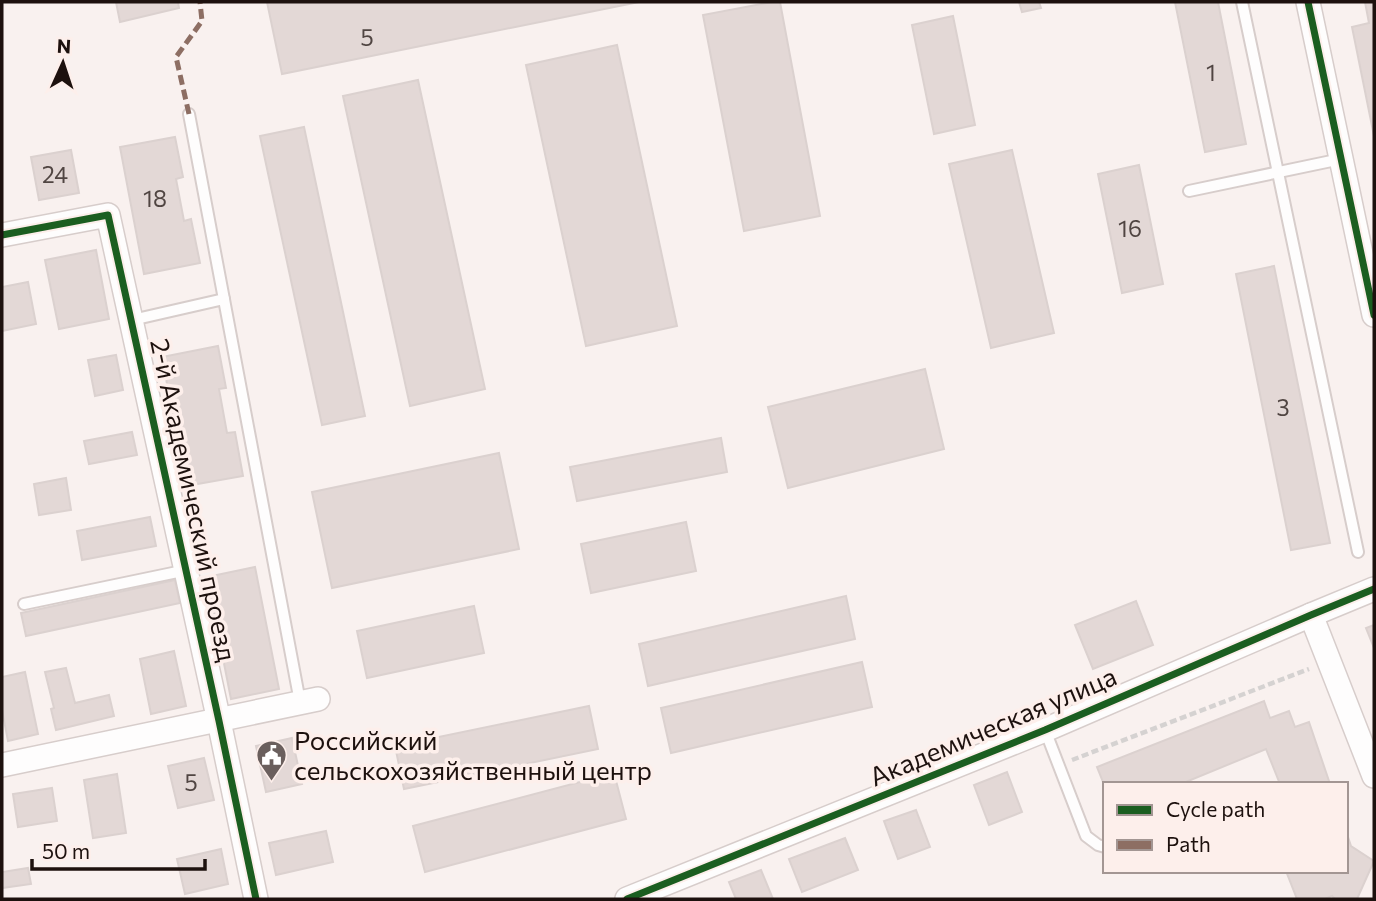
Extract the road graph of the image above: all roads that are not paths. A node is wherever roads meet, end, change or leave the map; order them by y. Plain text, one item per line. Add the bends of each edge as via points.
1 (1242, 2) edge
2 (1308, 2) edge
3 (189, 114) dead end
4 (1341, 159) junction
5 (1278, 172) junction
6 (1189, 191) dead end
7 (2, 235) edge
8 (224, 299) junction
9 (1374, 315) edge
10 (132, 320) junction
11 (1358, 552) dead end
12 (187, 570) junction
13 (1374, 589) edge
14 (24, 604) dead end
15 (1311, 615) junction
16 (309, 701) joint
17 (219, 721) junction
18 (1045, 730) junction
19 (2, 765) edge
20 (1374, 776) edge
21 (1103, 846) edge
22 (256, 899) edge
23 (627, 899) edge

1 - 5 lane
2 - 4 street
3 - 8 lane
4 - 5 lane
4 - 9 street
5 - 6 lane
5 - 11 lane
7 - 10 street, 2-й Академический проезд via 108,215
8 - 10 lane
8 - 16 lane
10 - 12 street, 2-й Академический проезд
12 - 14 lane
12 - 17 street, 2-й Академический проезд
13 - 15 street, Академическая улица
15 - 18 street, Академическая улица
15 - 20 street
16 - 17 street
17 - 19 street
17 - 22 street, 2-й Академический проезд
18 - 21 lane via 1086,836
18 - 23 street, Академическая улица

